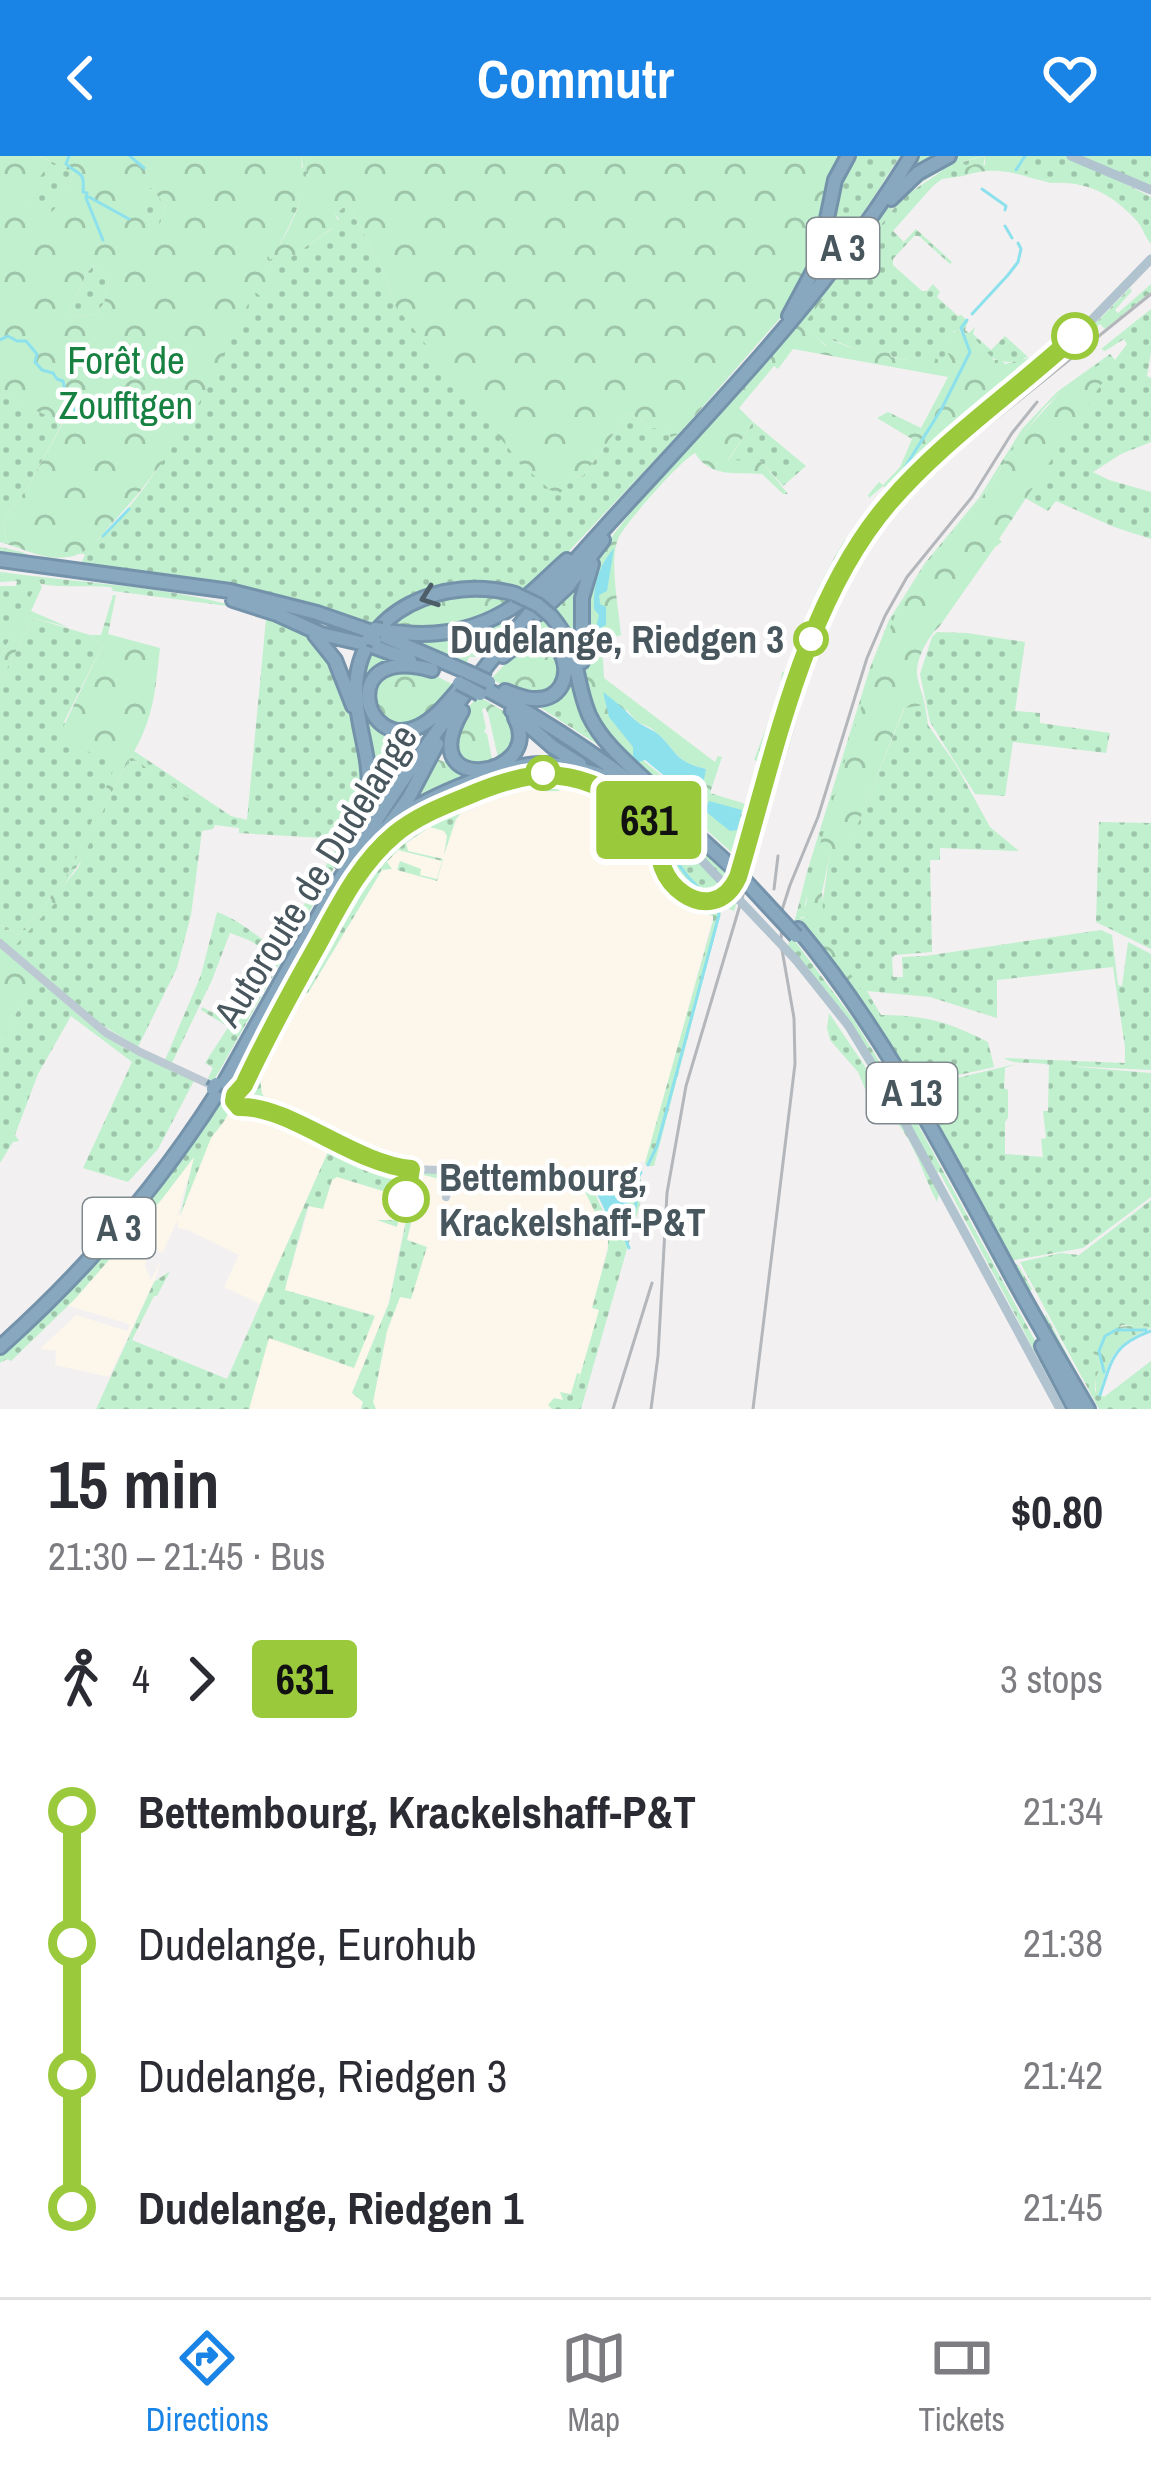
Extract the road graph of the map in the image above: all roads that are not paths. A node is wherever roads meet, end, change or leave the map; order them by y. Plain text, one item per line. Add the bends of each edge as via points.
1 (848, 156) edge
2 (908, 156) edge
3 (950, 156) edge
4 (1071, 156) edge
5 (1084, 160) junction
6 (1151, 192) edge
7 (867, 227) junction
8 (1151, 259) edge
9 (785, 322) junction
10 (674, 454) junction
11 (615, 526) junction
12 (568, 559) junction
13 (0, 564) edge
14 (233, 600) junction
15 (305, 626) junction
16 (374, 636) junction
17 (502, 657) junction
18 (432, 670) junction
19 (467, 675) junction
20 (582, 687) junction
21 (484, 688) junction
22 (503, 698) junction
23 (462, 709) junction
24 (363, 733) junction
25 (603, 776) junction
26 (662, 795) junction
27 (646, 820) junction
28 (389, 825) junction
29 (686, 825) junction
30 (659, 842) junction
31 (340, 866) junction
32 (735, 866) junction
33 (336, 887) junction
34 (0, 943) edge
35 (219, 1089) junction
36 (243, 1097) junction
37 (446, 1196) dead end
38 (1001, 1263) junction
39 (0, 1344) edge
40 (1060, 1409) edge
41 (1084, 1409) edge

1 - 9 highway, A 3 via 818,262
2 - 7 highway, Autoroute de Dudelange / A 3
2 - 9 highway, Autoroute de Dudelange / A 3
3 - 7 highway, A 3 via 910,180
4 - 5 main road
5 - 6 main road
5 - 6 main road
7 - 10 highway, Autoroute de Dudelange / A 3
8 - 30 main road via 907,483 857,545 814,628 730,892 695,900 674,885
9 - 12 highway, Autoroute de Dudelange / A 3
10 - 11 highway, A 3
10 - 33 highway, Autoroute de Dudelange / A 3 via 526,617 407,775
11 - 17 highway, A 3
11 - 20 highway, A 3 via 584,584
12 - 16 highway, A 3 via 511,609 482,623
12 - 19 highway, Autoroute de Dudelange / A 3
13 - 14 highway, A 13
13 - 16 highway, A 13 via 230,591
14 - 15 highway, A 13
14 - 16 highway, A 13
15 - 16 highway, A 13 via 329,636
15 - 24 highway, A 3 via 335,660
16 - 18 highway, A 13
16 - 19 highway, A 13
17 - 22 highway via 536,638 556,646 566,664 562,684 545,698
17 - 23 highway, A 3
18 - 19 highway, A 13
18 - 19 highway, A 3 via 383,669 369,688 376,718 397,730 418,727
19 - 21 highway, A 13, bridge
19 - 31 highway, Autoroute de Dudelange / A 3
20 -> 24 highway, A 3, bridge via 569,641 551,616 515,594 458,588 392,616 372,638 358,674
20 - 26 highway, A 3 via 597,730
21 - 22 highway, A 13
21 - 29 highway, A 13 via 597,755
22 - 23 highway via 519,726 518,745 504,762 481,770 450,752
22 - 25 highway, A 13 via 563,755
22 - 26 highway, A 13
23 - 28 highway, A 3
24 - 31 highway, A 3 via 368,796
25 - 28 highway, A 3 via 526,765 438,796
25 - 29 highway, A 3
26 - 32 highway, A 13
27 - 30 main road via 659,825
27 - 30 main road via 638,841
27 - 36 main road via 591,784 542,773 503,781 415,820 359,872 283,1006
28 - 33 highway, A 3
29 - 32 highway, A 13
30 - 40 main road, bridge via 689,848 848,1025
31 - 35 highway, Autoroute de Dudelange / A 3
32 - 38 highway, A 13, bridge via 833,973 885,1048
33 - 35 highway, Autoroute de Dudelange / A 3
34 - 35 main road via 106,1033
35 - 36 main road
35 - 39 highway, Autoroute de Dudelange / A 3 via 116,1232
36 - 37 main road via 382,1164 448,1170
38 - 41 highway, A 13
38 - 41 highway, A 13

